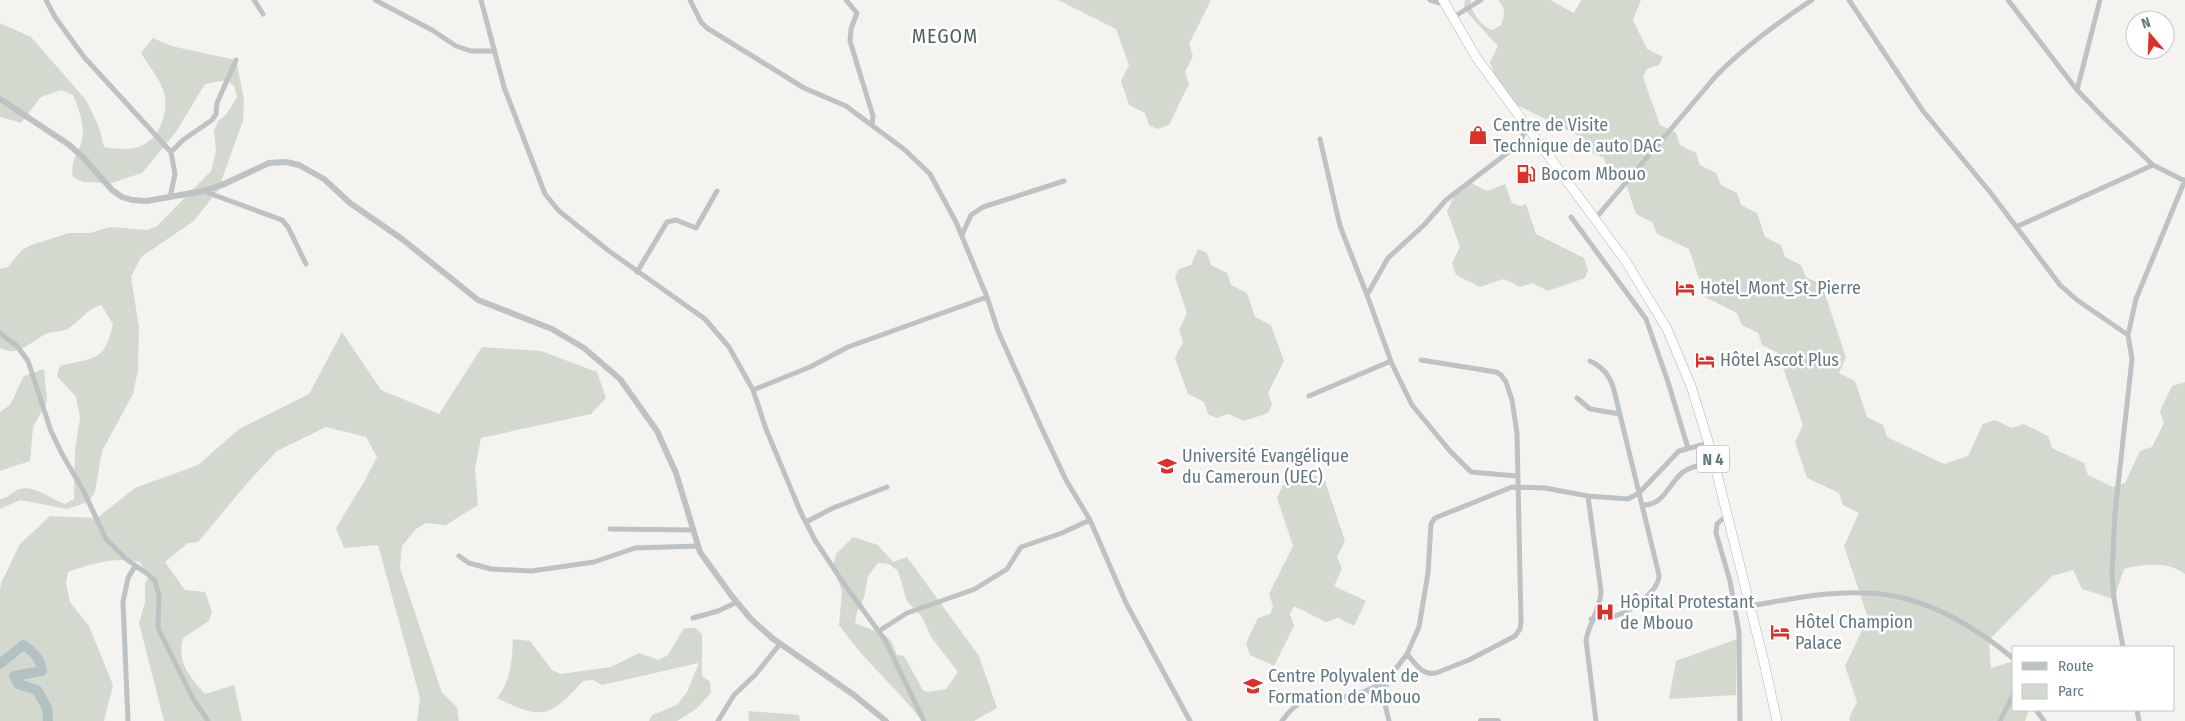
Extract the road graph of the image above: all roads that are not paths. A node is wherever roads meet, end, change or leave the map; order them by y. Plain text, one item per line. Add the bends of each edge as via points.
1 (46, 0) edge
2 (254, 0) edge
3 (375, 0) edge
4 (481, 0) edge
5 (690, 0) edge
6 (846, 0) edge
7 (1430, 0) edge
8 (1481, 0) edge
9 (1812, 0) edge
10 (1850, 0) edge
11 (2008, 0) edge
12 (2100, 0) edge
13 (1444, 2) edge
14 (263, 14) dead end
15 (1452, 18) junction
16 (494, 51) junction
17 (236, 60) dead end
18 (2077, 90) junction
19 (0, 99) edge
20 (872, 125) junction
21 (1527, 126) junction
22 (1320, 139) dead end
23 (171, 152) junction
24 (2153, 165) junction
25 (2185, 180) edge
26 (1064, 181) dead end
27 (203, 191) junction
28 (717, 191) dead end
29 (170, 197) junction
30 (1571, 217) dead end
31 (1595, 219) junction
32 (2016, 227) junction
33 (962, 235) junction
34 (306, 264) dead end
35 (637, 272) junction
36 (1367, 295) junction
37 (987, 297) junction
38 (0, 333) edge
39 (2128, 335) junction
40 (1391, 360) junction
41 (1421, 360) dead end
42 (1590, 361) dead end
43 (752, 390) junction
44 (1309, 396) dead end
45 (1577, 398) dead end
46 (1620, 414) junction
47 (1709, 443) junction
48 (1688, 448) junction
49 (1714, 462) junction
50 (1516, 476) junction
51 (1517, 486) junction
52 (887, 487) dead end
53 (1639, 493) junction
54 (1588, 496) junction
55 (1642, 505) junction
56 (1726, 515) junction
57 (1090, 520) junction
58 (806, 522) junction
59 (610, 529) dead end
60 (693, 530) junction
61 (698, 546) junction
62 (459, 556) dead end
63 (135, 566) junction
64 (737, 602) junction
65 (1750, 606) junction
66 (693, 618) dead end
67 (1592, 619) junction
68 (879, 631) junction
69 (780, 644) junction
70 (2123, 646) edge
71 (1407, 654) junction
72 (2012, 657) edge
73 (1388, 680) junction
74 (1369, 691) junction
75 (2012, 698) edge
76 (1385, 704) junction
77 (128, 721) edge
78 (208, 721) edge
79 (718, 721) edge
80 (886, 721) edge
81 (924, 721) edge
82 (1190, 721) edge
83 (1282, 721) edge
84 (1389, 721) edge
85 (1481, 721) edge
86 (1498, 721) edge
87 (1596, 721) edge
88 (1740, 721) edge
89 (1777, 721) edge
90 (2000, 721) edge

1 - 23 street via 84,57
2 - 14 street
3 - 16 street via 456,46 471,51
4 - 16 street
5 - 20 street via 707,28 804,88 846,106
6 - 20 street via 857,13 850,41 873,116
7 - 13 street
8 - 15 street
9 - 31 street via 1734,57
10 - 32 street via 1924,111
11 - 18 street
12 - 18 street
13 - 15 highway
15 - 21 highway via 1476,57
16 - 35 street via 512,109 548,199
17 - 23 street via 212,120
18 - 24 street
19 - 29 street via 68,144 122,197 139,201
20 - 33 street via 930,174
21 - 31 highway
21 - 36 street via 1519,144 1446,200 1388,258
22 - 36 street via 1340,226
23 - 29 street via 175,174
24 - 25 street
24 - 32 street
25 - 39 street via 2143,280
26 - 33 street via 983,207 971,215
27 - 29 street
27 - 34 street via 282,220
27 - 60 street via 268,163 299,165 324,179 350,203 402,239 478,300 541,324 576,343 620,379 646,412 667,451
28 - 35 street via 696,228 676,220 667,222
30 - 48 street via 1646,319
31 - 47 highway, N 4 via 1625,260 1667,329 1691,386
32 - 39 street via 2060,286
33 - 37 street
35 - 43 street via 710,324 737,360
36 - 40 street
37 - 43 street via 848,346 810,367
37 - 57 street via 998,331 1042,429 1066,480
38 - 63 street via 17,346 28,361 51,431 106,539
39 - 70 street via 2132,359 2115,512 2112,574
40 - 44 street
40 - 50 street via 1412,405 1461,463 1475,473
41 - 50 street via 1496,372 1503,378 1512,400 1517,433
42 - 46 street via 1608,376
43 - 58 street via 783,474
45 - 46 street via 1590,409
46 - 53 street
47 - 48 street
47 - 49 highway, N 4
48 - 53 street via 1675,454
49 - 55 street via 1687,470 1657,502
49 - 56 highway, N 4
50 - 51 street
51 - 54 street
51 - 71 street via 1460,506 1433,520 1419,627
51 - 71 street via 1521,622 1518,633 1469,660 1432,674 1422,671
52 - 58 street
53 - 54 street via 1623,500
53 - 55 street
54 - 67 street via 1601,591
55 - 67 street via 1658,567 1658,583 1627,611
56 - 65 highway, N 4
56 - 88 street via 1718,524 1716,533 1730,581 1739,632
57 - 68 street via 1021,547 1008,569 974,589 906,614
57 - 82 street via 1126,603
58 - 68 street via 842,581
59 - 60 street
60 - 61 street
61 - 62 street via 647,546 594,562 532,571 486,568
61 - 64 street via 705,561
63 - 77 street via 128,578 123,602
63 - 78 street via 149,574 156,584 158,628 192,697
64 - 66 street
64 - 69 street via 759,627
65 - 72 street via 1827,594 1889,595 1919,603 1942,614 1981,634
65 - 89 highway, N 4
67 - 87 street via 1586,640
68 - 81 street
69 - 79 street via 734,695
69 - 80 street via 854,694
71 - 73 street
73 - 74 street
73 - 76 street
74 - 76 street
74 - 83 street via 1304,700
75 - 90 street
76 - 84 street
85 - 86 street

